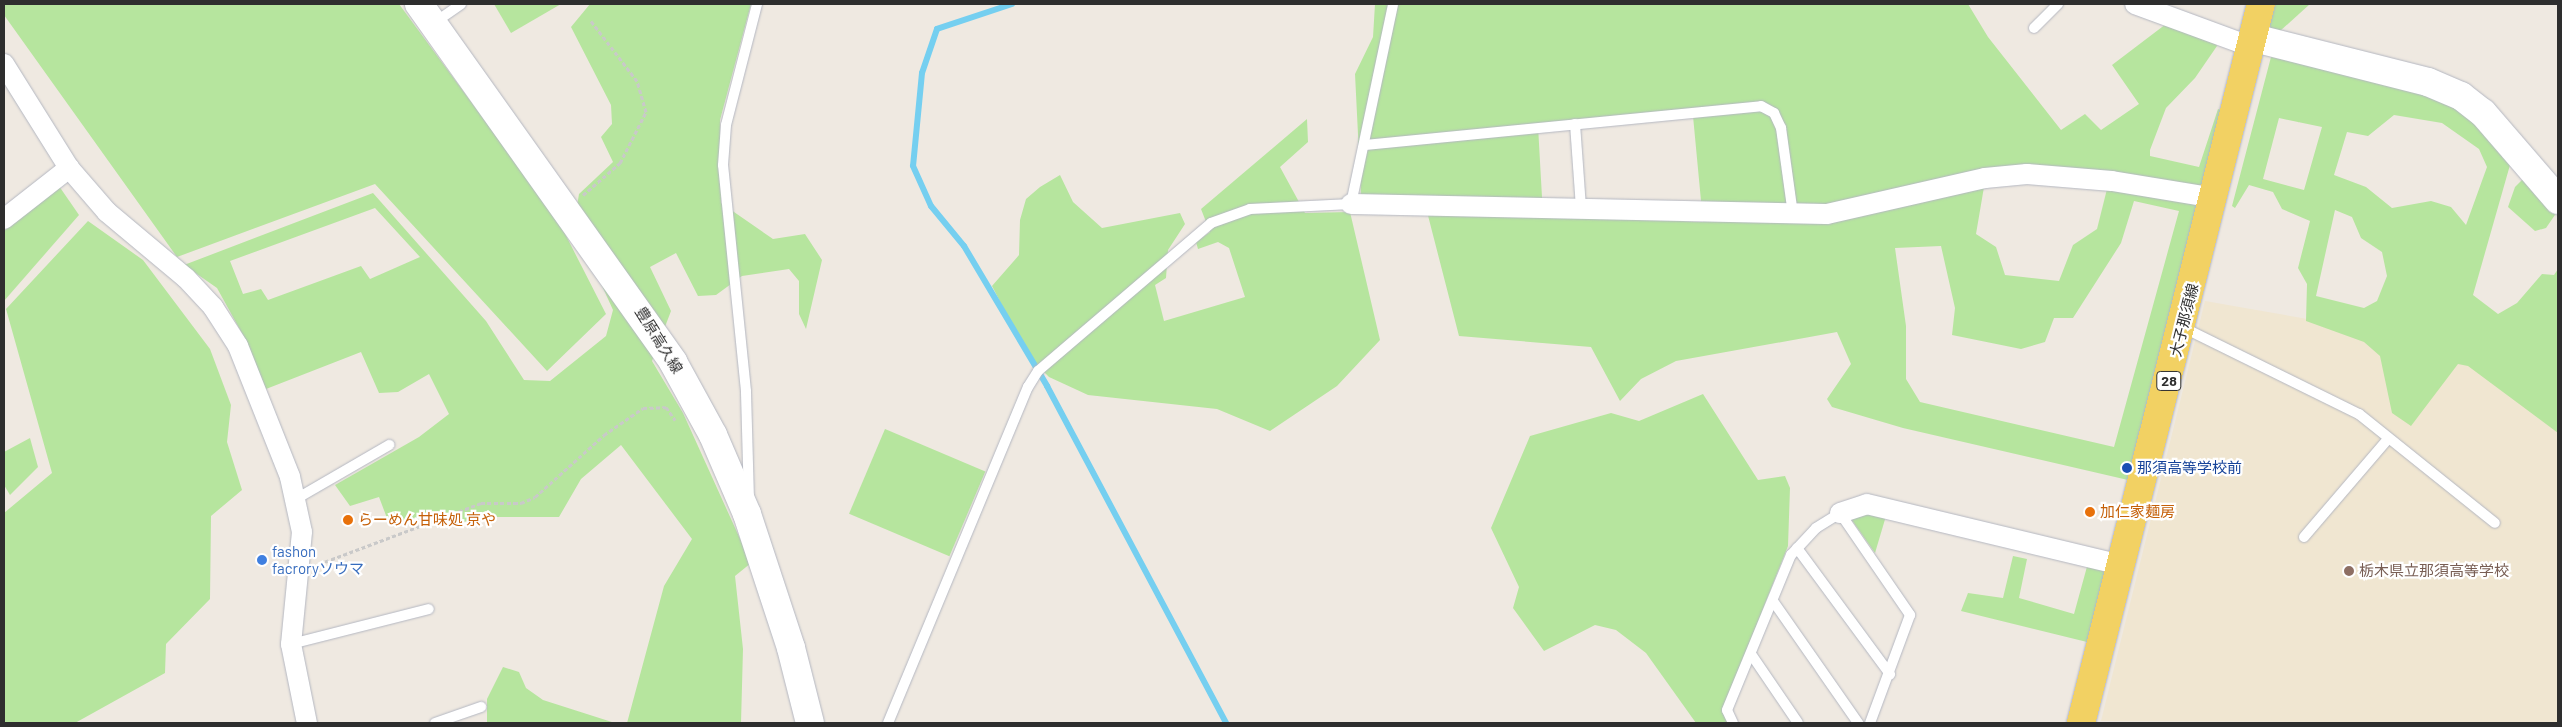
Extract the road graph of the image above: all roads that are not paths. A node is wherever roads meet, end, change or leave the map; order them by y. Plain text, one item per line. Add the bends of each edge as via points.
1 (461, 4) edge
2 (757, 4) edge
3 (1393, 4) edge
4 (2058, 4) edge
5 (2135, 4) edge
6 (2261, 4) edge
7 (426, 14) edge
8 (2034, 28) dead end
9 (2253, 42) junction
10 (4, 64) edge
11 (1575, 124) junction
12 (1365, 145) junction
13 (69, 168) junction
14 (2215, 198) junction
15 (2558, 200) edge
16 (1351, 204) junction
17 (1581, 208) junction
18 (1793, 214) junction
19 (4, 219) edge
20 (2182, 327) junction
21 (2389, 438) junction
22 (389, 445) dead end
23 (296, 499) junction
24 (1840, 513) junction
25 (747, 514) junction
26 (2495, 523) dead end
27 (2304, 537) dead end
28 (1797, 548) junction
29 (2121, 565) junction
30 (1773, 601) junction
31 (429, 609) dead end
32 (291, 644) junction
33 (1751, 654) junction
34 (1890, 674) junction
35 (480, 707) dead end
36 (308, 723) edge
37 (435, 723) edge
38 (810, 723) edge
39 (888, 723) edge
40 (1732, 723) edge
41 (1798, 723) edge
42 (1858, 723) edge
43 (1870, 723) edge
44 (2081, 723) edge

1 - 7 lane
2 - 25 lane via 726,125 723,165 746,391 751,490
3 - 12 lane
4 - 8 lane
5 - 9 street
6 - 9 main road, 大子那須線 / 28
7 - 25 main road, 豊原高久線 via 568,208 674,362 713,435
9 - 14 main road, 大子那須線 / 28
9 - 15 main road via 2428,82 2461,96 2483,113
10 - 13 street
11 - 12 lane
11 - 17 lane
11 - 18 lane via 1761,106 1774,113 1781,128
12 - 16 lane
13 - 19 street
13 - 23 street via 108,212 186,278 213,307 238,346
14 - 18 street via 2112,181 2027,174 1986,178 1856,211
14 - 20 main road, 大子那須線 / 28
16 - 17 street
16 - 39 lane via 1250,209 1211,223 1038,371 1028,387
17 - 18 street
20 - 21 lane via 2359,414
20 - 29 main road, 大子那須線 / 28
21 - 26 lane
21 - 27 lane
22 - 23 lane
23 - 32 street via 303,540
24 - 28 lane via 1816,528
24 - 29 street via 1866,504
24 - 34 lane via 1910,614
25 - 38 main road, 豊原高久線 via 791,648
28 - 30 lane
28 - 34 lane
29 - 44 main road, 大子那須線 / 28
30 - 33 lane
30 - 42 lane
31 - 32 lane
32 - 36 street
33 - 40 lane via 1728,710
33 - 41 lane
34 - 43 lane
35 - 37 lane

